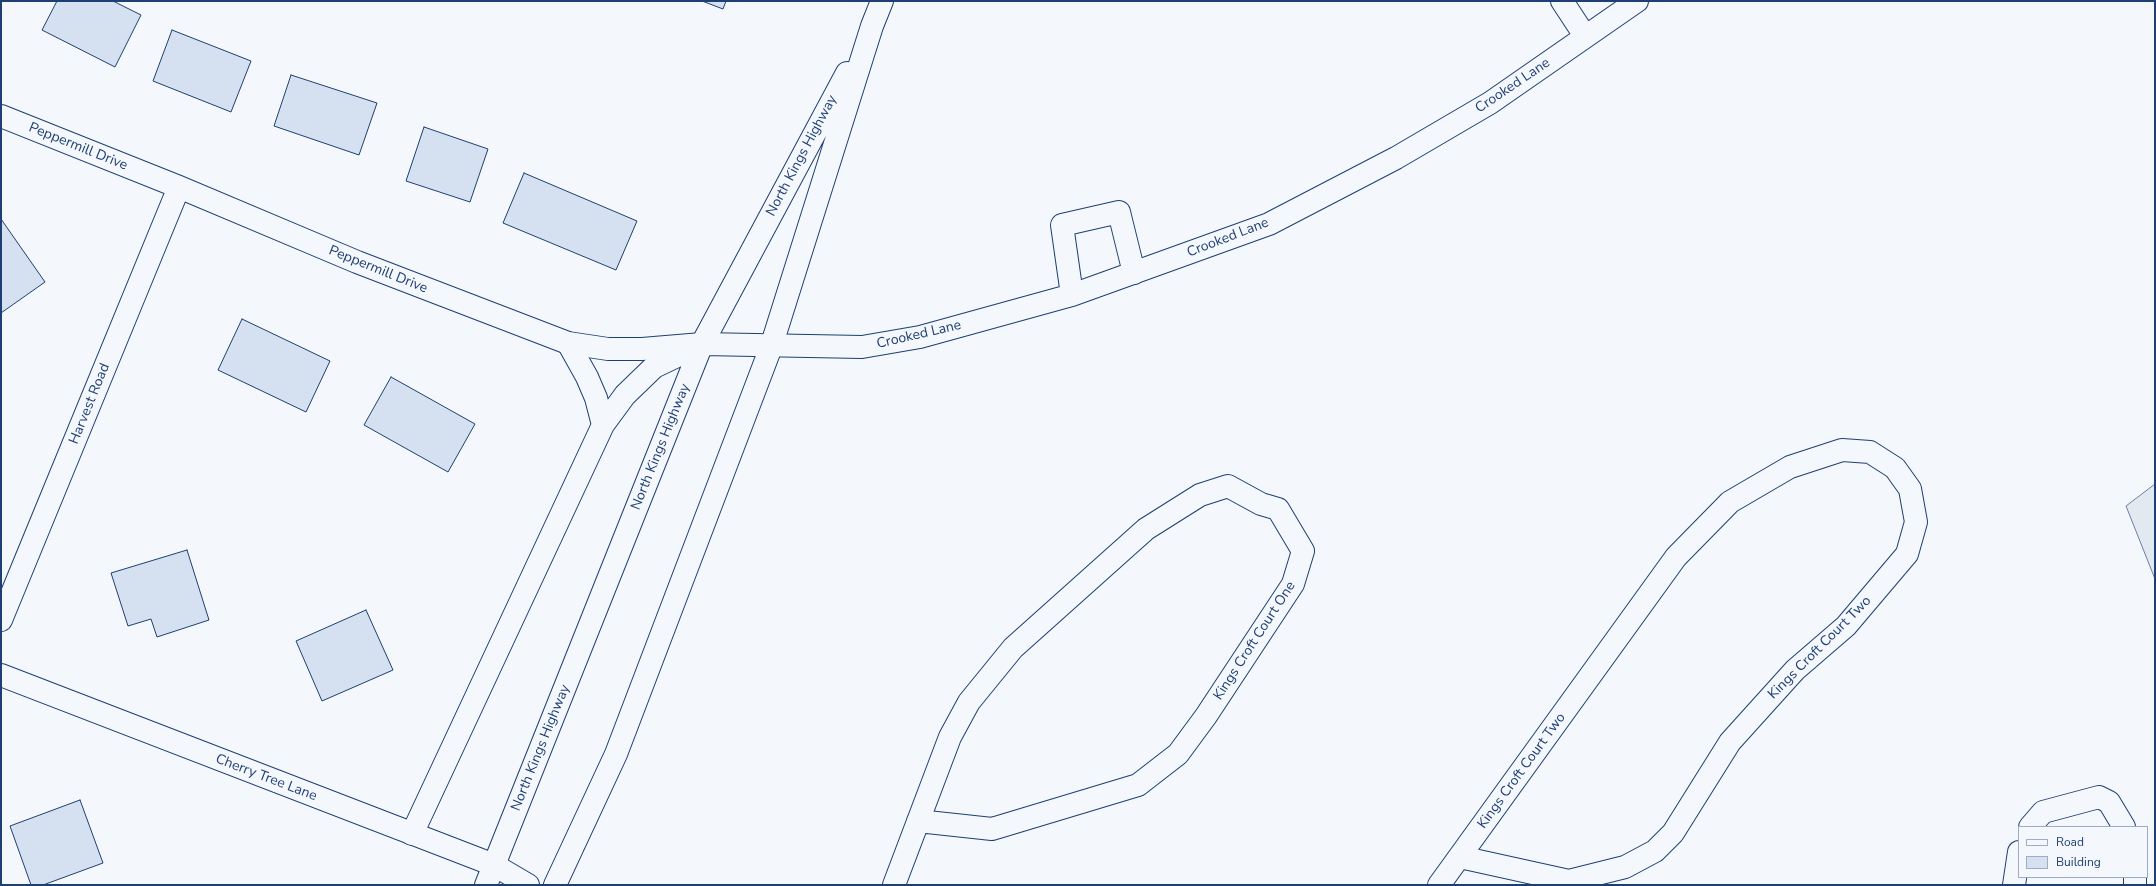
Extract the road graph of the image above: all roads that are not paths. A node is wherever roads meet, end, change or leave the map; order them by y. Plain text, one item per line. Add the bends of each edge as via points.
1 (882, 1) edge
2 (1562, 1) edge
3 (1637, 1) edge
4 (872, 26) junction
5 (1585, 36) junction
6 (1, 116) edge
7 (179, 187) junction
8 (1134, 273) junction
9 (1072, 295) junction
10 (568, 343) junction
11 (702, 344) junction
12 (771, 347) junction
13 (603, 425) junction
14 (1, 620) edge
15 (1, 675) edge
16 (918, 822) junction
17 (2031, 826) edge
18 (2123, 826) edge
19 (412, 834) junction
20 (1460, 857) junction
21 (2018, 859) edge
22 (494, 865) junction
23 (486, 885) edge
24 (528, 885) edge
25 (555, 885) edge
26 (894, 885) edge
27 (1439, 885) edge
28 (2014, 885) edge

1 - 4 street, North Kings Highway
2 - 5 street
3 - 5 street, Crooked Lane
4 - 11 street, North Kings Highway
4 - 12 street, North Kings Highway
5 - 8 street, Crooked Lane via 1490,103 1396,158 1269,224
6 - 7 street, Peppermill Drive
7 - 10 street, Peppermill Drive via 357,262
7 - 14 street, Harvest Road
8 - 9 street, Crooked Lane
8 - 9 street via 1119,212 1062,226
9 - 12 street, Crooked Lane via 920,337 862,348
10 - 11 street, Peppermill Drive via 608,349
10 - 13 street via 596,398
11 - 12 street, Peppermill Drive
11 - 13 street via 654,367 625,395
11 - 22 street, North Kings Highway
12 - 25 street, North Kings Highway via 616,754
13 - 19 street
15 - 19 street, Cherry Tree Lane
16 - 16 street, Kings Croft Court One via 950,737 969,702 1013,648 1146,529 1200,495 1228,486 1261,504 1278,509 1302,551 1294,584 1178,754 1138,785 992,829
16 - 26 street, Kings Croft Court One
17 - 18 street via 2043,812 2099,797 2109,802
19 - 22 street, Cherry Tree Lane
20 - 20 street, Kings Croft Court Two via 1676,557 1730,502 1790,467 1842,450 1870,452 1895,468 1910,489 1916,522 1907,554 1846,626 1795,670 1730,742 1673,833 1655,851 1625,867 1569,881
20 - 27 street, Kings Croft Court Two
21 - 28 street
22 - 23 street, North Kings Highway
22 - 24 street, Cherry Tree Lane

